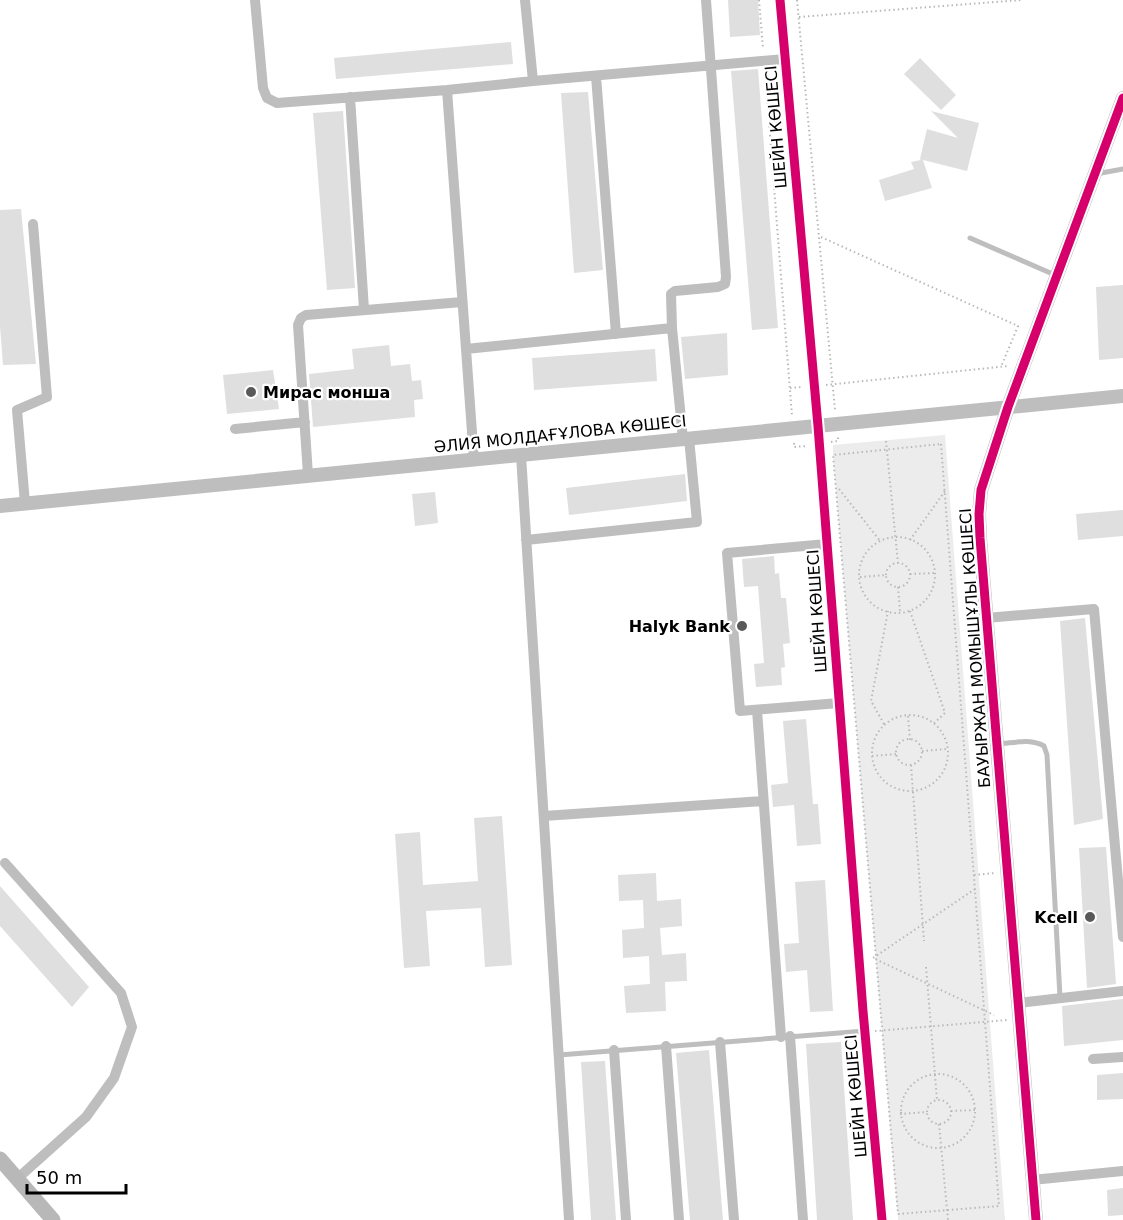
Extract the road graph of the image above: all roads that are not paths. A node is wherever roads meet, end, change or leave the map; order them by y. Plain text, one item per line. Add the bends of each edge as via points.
1 (255, 0) edge
2 (525, 0) edge
3 (706, 0) edge
4 (780, 0) edge
5 (785, 59) junction
6 (711, 66) junction
7 (596, 76) junction
8 (533, 81) junction
9 (447, 90) junction
10 (350, 97) junction
11 (1123, 98) edge
12 (1123, 169) edge
13 (1095, 174) junction
14 (33, 224) dead end
15 (970, 238) dead end
16 (1057, 276) junction
17 (462, 302) junction
18 (364, 309) junction
19 (672, 328) junction
20 (616, 334) junction
21 (466, 349) junction
22 (1123, 396) edge
23 (1008, 407) junction
24 (304, 422) junction
25 (818, 426) junction
26 (235, 429) dead end
27 (686, 439) junction
28 (521, 455) junction
29 (474, 459) junction
30 (309, 475) junction
31 (25, 503) junction
32 (0, 506) edge
33 (526, 540) junction
34 (827, 544) junction
35 (986, 618) junction
36 (839, 703) junction
37 (757, 710) junction
38 (997, 745) junction
39 (763, 801) junction
40 (543, 816) junction
41 (5, 862) dead end
42 (1123, 937) edge
43 (1123, 991) edge
44 (1060, 999) junction
45 (1018, 1004) junction
46 (865, 1030) junction
47 (785, 1037) junction
48 (720, 1042) junction
49 (666, 1046) junction
50 (614, 1050) junction
51 (559, 1055) junction
52 (1123, 1057) edge
53 (1093, 1059) dead end
54 (0, 1159) edge
55 (1123, 1172) edge
56 (18, 1178) junction
57 (1032, 1180) junction
58 (53, 1220) edge
59 (569, 1220) edge
60 (626, 1220) edge
61 (679, 1220) edge
62 (734, 1220) edge
63 (803, 1220) edge
64 (882, 1220) edge
65 (1036, 1220) edge

1 - 10 street via 262,88 267,98 277,103
2 - 8 street
3 - 6 street
4 - 5 street, ШЕЙН КӨШЕСІ
5 - 6 street
5 - 25 street, ШЕЙН КӨШЕСІ
6 - 7 street
6 - 19 street via 726,278 725,284 671,294
7 - 8 street
7 - 20 street
8 - 9 street
9 - 10 street
9 - 17 street
10 - 18 street
11 - 13 street, БАУЫРЖАН МОМЫШҰЛЫ КӨШЕСІ
12 - 13 lane
13 - 16 street, БАУЫРЖАН МОМЫШҰЛЫ КӨШЕСІ
14 - 31 street via 47,397 17,410
15 - 16 lane
16 - 23 street, БАУЫРЖАН МОМЫШҰЛЫ КӨШЕСІ
17 - 18 street
17 - 21 street
18 - 24 street via 301,318 298,325
19 - 20 street
19 - 27 street
20 - 21 street
21 - 29 street
22 - 23 street, ӘЛИЯ МОЛДАҒҰЛОВА КӨШЕСІ
23 - 25 street, ӘЛИЯ МОЛДАҒҰЛОВА КӨШЕСІ
23 - 35 street, БАУЫРЖАН МОМЫШҰЛЫ КӨШЕСІ via 981,490
24 - 26 street
24 - 30 street
25 - 27 street, ӘЛИЯ МОЛДАҒҰЛОВА КӨШЕСІ
25 - 34 street, ШЕЙН КӨШЕСІ
27 - 28 street, ӘЛИЯ МОЛДАҒҰЛОВА КӨШЕСІ
27 - 33 street via 697,522
28 - 29 street, ӘЛИЯ МОЛДАҒҰЛОВА КӨШЕСІ
28 - 33 street
29 - 30 street, ӘЛИЯ МОЛДАҒҰЛОВА КӨШЕСІ
30 - 31 street, ӘЛИЯ МОЛДАҒҰЛОВА КӨШЕСІ
31 - 32 street, ӘЛИЯ МОЛДАҒҰЛОВА КӨШЕСІ
33 - 40 street
34 - 36 street, ШЕЙН КӨШЕСІ
34 - 37 street via 727,553 740,711
35 - 38 street, БАУЫРЖАН МОМЫШҰЛЫ КӨШЕСІ
35 - 42 street via 1094,609
36 - 37 street
36 - 46 street, ШЕЙН КӨШЕСІ
37 - 39 street
38 - 44 lane via 1037,742 1044,746 1047,755
38 - 45 street, БАУЫРЖАН МОМЫШҰЛЫ КӨШЕСІ
39 - 40 street
39 - 47 street
40 - 51 street
41 - 56 street via 121,993 132,1027 114,1078 86,1117
43 - 44 street
44 - 45 street
45 - 57 street, БАУЫРЖАН МОМЫШҰЛЫ КӨШЕСІ
46 - 47 lane
46 - 64 street, ШЕЙН КӨШЕСІ
47 - 48 lane
47 - 63 street
48 - 49 lane
48 - 62 street
49 - 50 lane
49 - 61 street
50 - 51 lane
50 - 60 street
51 - 59 street
52 - 53 street
54 - 56 main road
55 - 57 street
56 - 58 main road
57 - 65 street, БАУЫРЖАН МОМЫШҰЛЫ КӨШЕСІ

